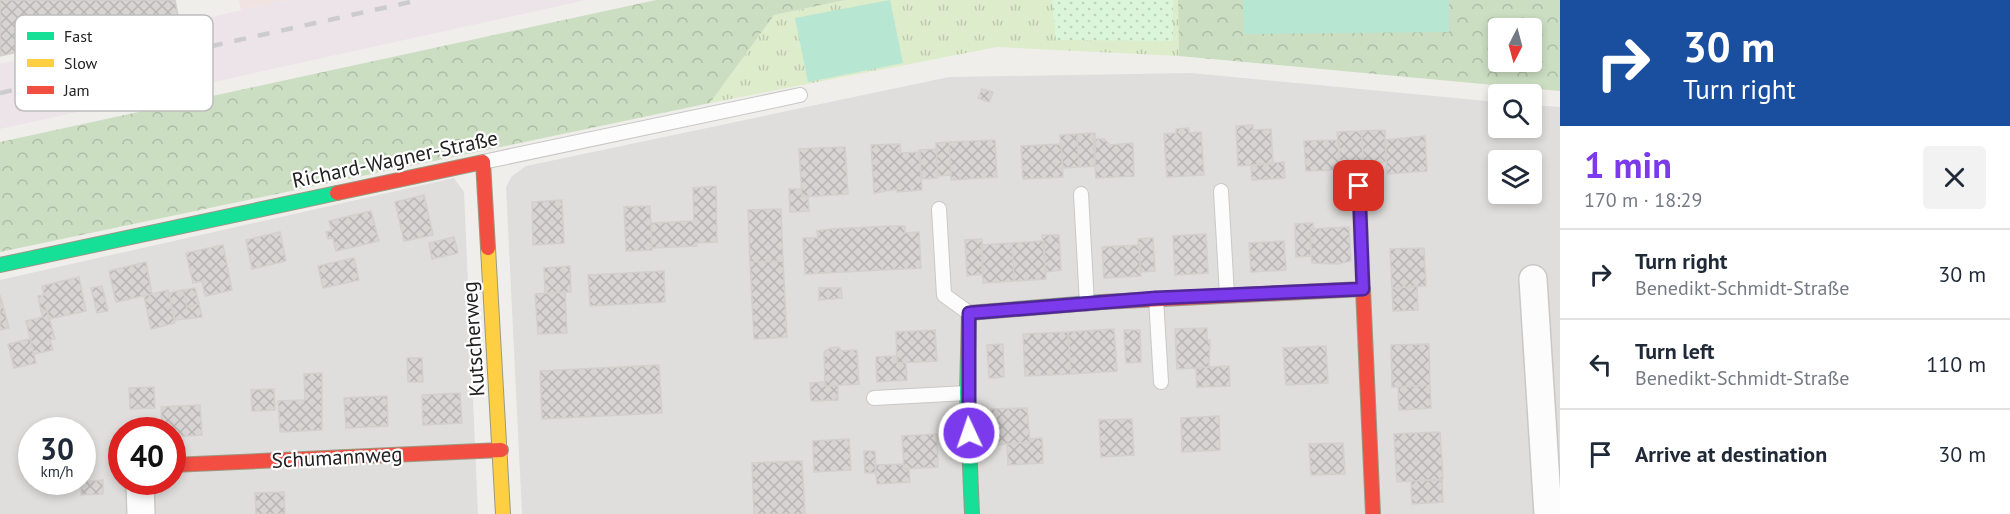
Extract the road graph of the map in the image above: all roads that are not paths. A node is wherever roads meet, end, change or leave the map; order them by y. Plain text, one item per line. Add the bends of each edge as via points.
1 (800, 95) dead end
2 (483, 162) junction
3 (1359, 186) dead end
4 (1221, 191) dead end
5 (1081, 194) dead end
6 (939, 209) dead end
7 (0, 265) edge
8 (1533, 279) dead end
9 (1363, 289) junction
10 (1227, 295) junction
11 (1156, 298) junction
12 (1087, 304) junction
13 (969, 313) junction
14 (1161, 382) dead end
15 (967, 393) junction
16 (874, 398) dead end
17 (501, 450) junction
18 (186, 464) edge
19 (140, 495) edge
20 (141, 514) edge
21 (503, 514) edge
22 (972, 514) edge
23 (1373, 514) edge
24 (1548, 514) edge

1 - 2 lane, Richard-Wagner-Straße
2 - 7 street, Richard-Wagner-Straße
2 - 17 street, Kutscherweg
3 - 9 lane
4 - 10 lane
5 - 12 lane
6 - 13 lane via 944,295
8 - 24 street
9 - 10 street
9 - 23 street
10 - 11 street
11 - 12 street
11 - 14 lane
12 - 13 street
13 - 15 street
15 - 16 lane
15 - 22 street
17 - 18 street, Schumannweg
17 - 21 street, Kutscherweg
19 - 20 street

